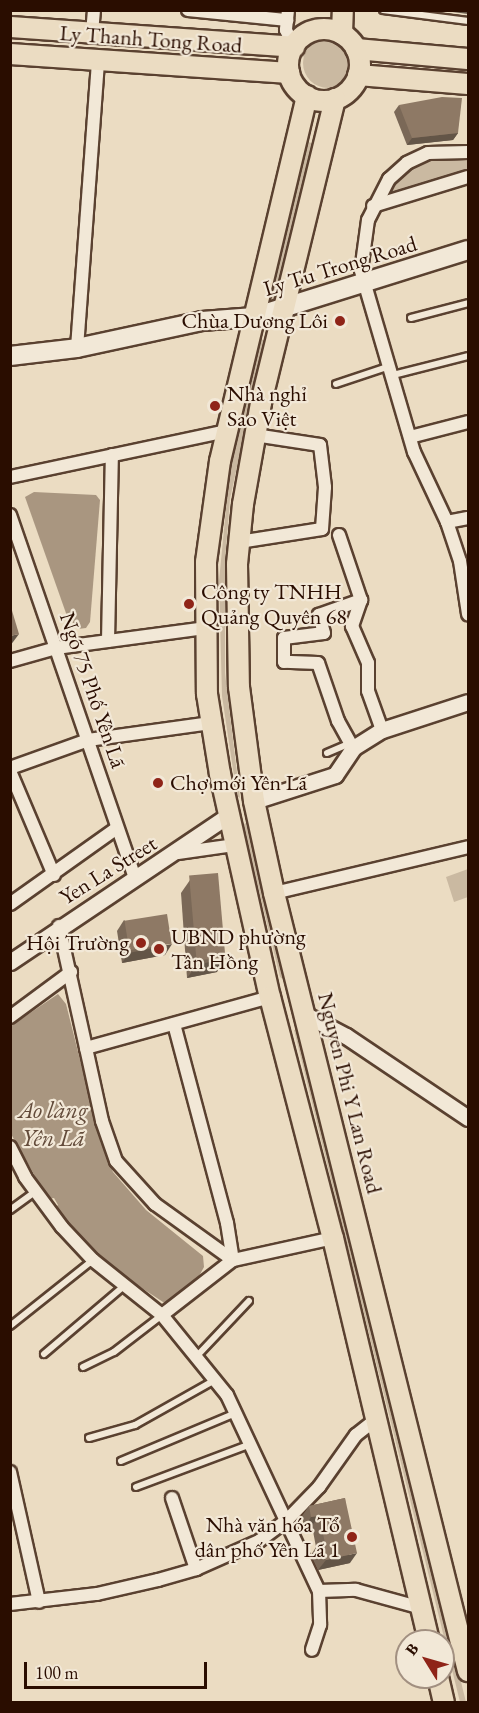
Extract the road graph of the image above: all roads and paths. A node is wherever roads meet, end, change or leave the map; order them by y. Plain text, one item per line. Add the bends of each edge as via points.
1 (94, 10) edge
2 (188, 10) edge
3 (316, 10) edge
4 (343, 10) edge
5 (383, 10) edge
6 (288, 15) edge
7 (468, 21) edge
8 (10, 27) edge
9 (314, 31) junction
10 (92, 33) junction
11 (342, 34) junction
12 (294, 47) junction
13 (356, 49) junction
14 (10, 54) edge
15 (98, 59) junction
16 (468, 59) edge
17 (289, 73) junction
18 (358, 75) junction
19 (468, 84) edge
20 (307, 96) junction
21 (335, 99) junction
22 (468, 152) edge
23 (468, 177) edge
24 (373, 206) junction
25 (468, 250) edge
26 (363, 285) junction
27 (468, 303) edge
28 (284, 309) junction
29 (254, 317) junction
30 (411, 318) dead end
31 (77, 348) junction
32 (10, 356) edge
33 (468, 356) edge
34 (392, 370) junction
35 (336, 384) dead end
36 (468, 422) edge
37 (226, 431) junction
38 (255, 435) junction
39 (410, 437) junction
40 (112, 455) junction
41 (10, 477) edge
42 (10, 515) edge
43 (468, 518) edge
44 (447, 522) junction
45 (339, 535) dead end
46 (239, 542) junction
47 (361, 600) junction
48 (468, 614) edge
49 (205, 628) junction
50 (108, 641) junction
51 (56, 648) junction
52 (10, 661) edge
53 (468, 702) edge
54 (211, 723) junction
55 (382, 730) junction
56 (88, 740) junction
57 (351, 746) junction
58 (327, 753) dead end
59 (10, 769) edge
60 (254, 801) junction
61 (229, 815) junction
62 (117, 828) junction
63 (235, 845) junction
64 (468, 847) edge
65 (178, 853) junction
66 (54, 875) junction
67 (135, 879) junction
68 (274, 894) junction
69 (10, 904) edge
70 (59, 926) junction
71 (10, 962) edge
72 (71, 972) junction
73 (270, 997) junction
74 (306, 1015) junction
75 (10, 1017) edge
76 (174, 1024) junction
77 (86, 1048) junction
78 (468, 1118) edge
79 (10, 1147) edge
80 (35, 1192) junction
81 (10, 1210) edge
82 (333, 1238) junction
83 (93, 1260) junction
84 (232, 1260) junction
85 (124, 1286) junction
86 (249, 1301) dead end
87 (162, 1315) junction
88 (10, 1326) edge
89 (44, 1354) dead end
90 (196, 1357) junction
91 (83, 1366) dead end
92 (215, 1380) junction
93 (237, 1413) junction
94 (374, 1421) junction
95 (89, 1438) dead end
96 (252, 1443) junction
97 (121, 1461) dead end
98 (10, 1472) edge
99 (136, 1487) dead end
100 (172, 1498) dead end
101 (288, 1519) junction
102 (196, 1569) junction
103 (319, 1591) junction
104 (39, 1602) junction
105 (10, 1604) edge
106 (422, 1608) junction
107 (426, 1629) edge
108 (312, 1650) dead end
109 (468, 1671) edge

1 - 10 street
2 - 6 street
3 - 9 main road
4 - 11 main road
5 - 7 lane
6 - 12 street via 286,30
8 - 10 main road, Ly Thanh Tong Road
9 - 11 main road via 328,29
9 - 12 main road
10 - 12 main road, Ly Thanh Tong Road
11 - 13 main road
12 - 17 main road
13 - 16 main road
13 - 18 main road
14 - 15 main road, Ly Thanh Tong Road
15 - 17 main road, Ly Thanh Tong Road
15 - 31 street
17 - 20 main road via 296,87
18 - 19 main road
18 - 21 main road via 349,91
20 - 21 main road
20 - 29 main road
21 - 28 main road, Nguyen Phi Y Lan Road
22 - 24 street via 433,152 407,163 389,179
23 - 24 street
24 - 26 street via 361,257
25 - 26 main road, Ly Tu Trong Road
26 - 28 main road, Ly Tu Trong Road
26 - 34 street
27 - 30 lane
28 - 29 main road, Ly Tu Trong Road
28 - 38 main road, Nguyen Phi Y Lan Road
29 - 31 main road, Ly Tu Trong Road via 202,321
29 - 37 main road
31 - 32 main road, Ly Tu Trong Road
33 - 34 lane
34 - 35 lane
34 - 39 street
36 - 39 street
37 - 40 street
37 - 49 main road via 208,533
38 - 46 main road, Nguyen Phi Y Lan Road
38 - 46 street via 320,444 325,487 322,529
39 - 44 street via 428,487
40 - 41 street
40 - 50 street
42 - 51 street, Ngõ 75 Phố Yên Lã
43 - 44 street
44 - 48 street via 460,561
45 - 47 street
46 - 60 main road, Nguyen Phi Y Lan Road via 239,687
47 - 55 street via 352,626 368,663 368,691
47 - 57 street via 319,615 324,633 285,638 284,662 318,663 338,722
49 - 50 street
49 - 54 main road
50 - 51 street
51 - 52 street
51 - 56 street, Ngõ 75 Phố Yên Lã
53 - 55 street
54 - 56 street
54 - 61 main road
55 - 57 street
56 - 59 street
56 - 62 street, Ngõ 75 Phố Yên Lã
57 - 58 lane
57 - 60 street via 335,775
59 - 66 street
60 - 61 main road
60 - 68 main road, Nguyen Phi Y Lan Road
61 - 63 main road
61 - 65 street, Yen La Street
62 - 66 street
62 - 67 street, Ngõ 75 Phố Yên Lã
63 - 65 street
63 - 73 main road
64 - 68 street
65 - 67 street, Yen La Street
66 - 69 street
67 - 70 street, Yen La Street
68 - 74 main road, Nguyen Phi Y Lan Road
70 - 71 street, Yen La Street
70 - 72 street
72 - 75 street
72 - 77 street
73 - 74 main road
73 - 76 street
73 - 82 main road
74 - 78 street via 346,1036
74 - 109 main road, Nguyen Phi Y Lan Road
76 - 77 street
76 - 84 street via 227,1223
77 - 84 street via 102,1121 116,1161 155,1204
79 - 80 street
80 - 81 lane
80 - 83 street
82 - 84 street
82 - 94 main road
83 - 85 street
83 - 88 lane
84 - 87 street
85 - 87 street
85 - 89 lane
86 - 90 lane
87 - 90 street
87 - 91 lane via 114,1352
90 - 92 street
92 - 93 street
92 - 95 lane via 135,1425
93 - 96 street
93 - 97 lane
94 - 101 street via 356,1435 334,1470
94 - 106 main road
96 - 99 lane
96 - 101 street
98 - 104 street
100 - 102 street
101 - 102 street via 259,1541
101 - 103 street
102 - 104 street via 97,1594
103 - 106 street via 356,1590
103 - 108 street via 320,1625
104 - 105 street
106 - 107 main road

